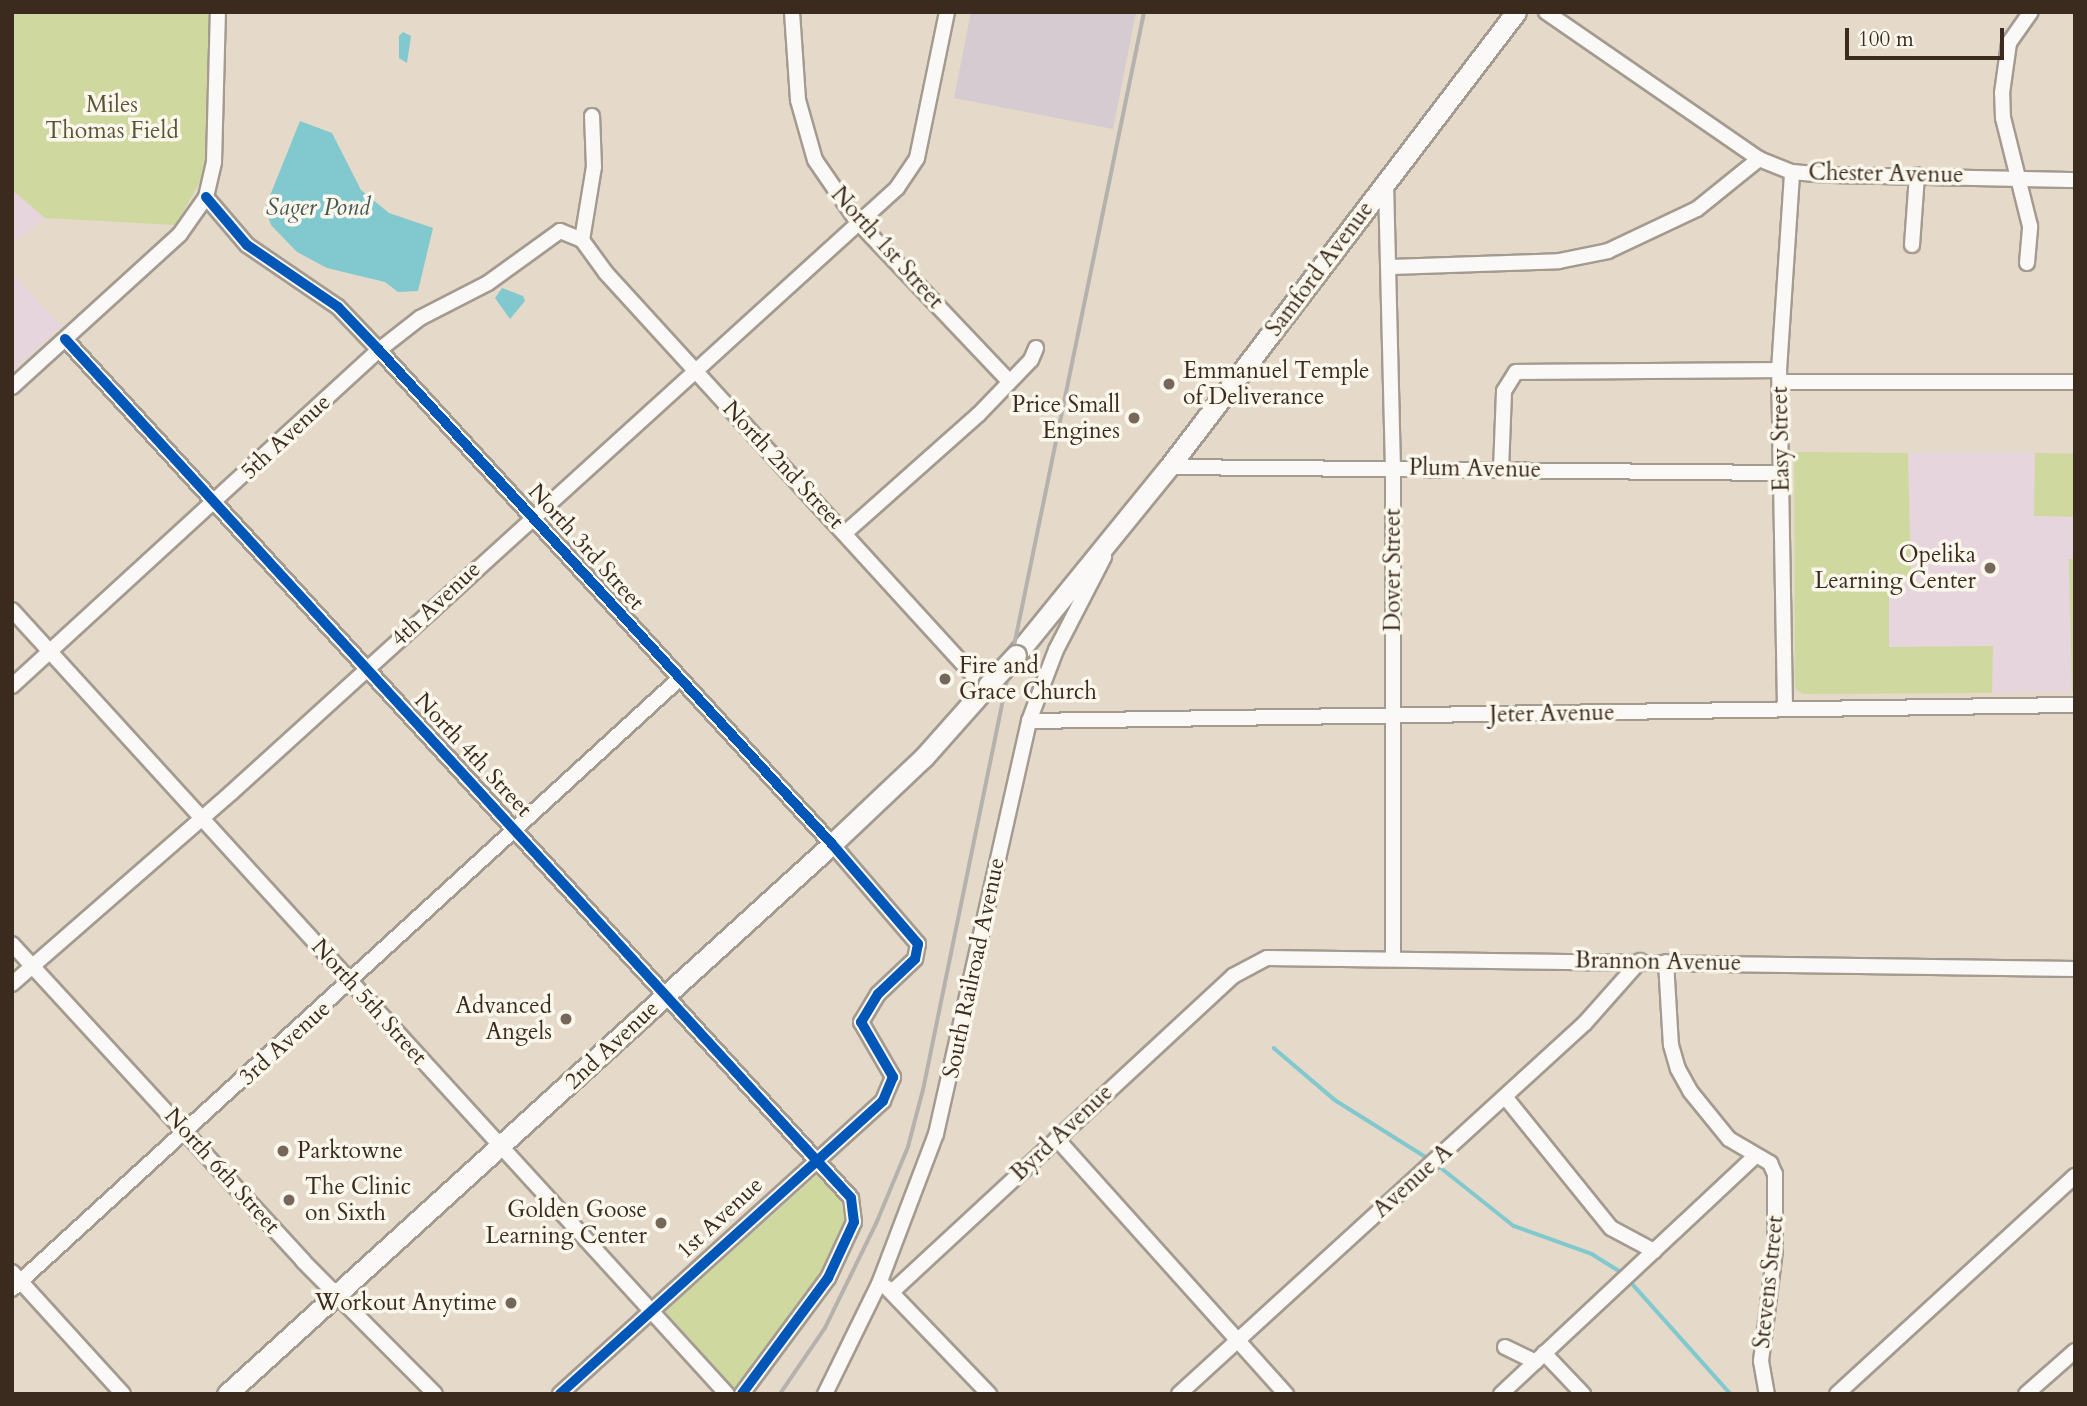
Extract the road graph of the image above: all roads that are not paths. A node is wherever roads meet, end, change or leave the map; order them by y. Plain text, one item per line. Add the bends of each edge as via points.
1 (218, 12) edge
2 (792, 12) edge
3 (947, 12) edge
4 (1516, 12) edge
5 (1546, 12) edge
6 (2031, 12) edge
7 (592, 116) dead end
8 (1759, 159) junction
9 (1792, 172) junction
10 (1917, 175) junction
11 (2017, 178) junction
12 (2075, 180) edge
13 (1385, 183) junction
14 (206, 197) junction
15 (857, 220) junction
16 (582, 240) junction
17 (1912, 245) dead end
18 (2027, 264) dead end
19 (1391, 267) junction
20 (65, 339) junction
21 (1036, 348) dead end
22 (379, 350) junction
23 (693, 369) junction
24 (1780, 376) junction
25 (1009, 382) junction
26 (2075, 382) edge
27 (12, 387) edge
28 (1169, 467) junction
29 (1393, 467) junction
30 (1501, 471) junction
31 (1780, 474) junction
32 (214, 505) junction
33 (531, 517) junction
34 (846, 532) junction
35 (1112, 540) junction
36 (12, 610) edge
37 (50, 651) junction
38 (1016, 655) joint
39 (366, 669) junction
40 (678, 680) junction
41 (12, 686) edge
42 (986, 687) junction
43 (2075, 705) edge
44 (1785, 706) junction
45 (1394, 716) junction
46 (1029, 721) junction
47 (202, 818) junction
48 (515, 832) junction
49 (832, 844) junction
50 (12, 944) edge
51 (1393, 957) junction
52 (1640, 961) junction
53 (1666, 962) junction
54 (33, 966) junction
55 (1244, 968) joint
56 (2075, 969) edge
57 (352, 982) junction
58 (12, 984) edge
59 (667, 995) junction
60 (889, 1065) joint
61 (1506, 1098) junction
62 (186, 1132) junction
63 (1057, 1139) junction
64 (503, 1146) junction
65 (817, 1157) junction
66 (1754, 1157) junction
67 (2075, 1176) edge
68 (1624, 1239) junction
69 (1654, 1251) junction
70 (1640, 1264) junction
71 (15, 1281) edge
72 (878, 1284) junction
73 (894, 1290) junction
74 (334, 1293) junction
75 (653, 1311) junction
76 (1238, 1340) junction
77 (1504, 1346) dead end
78 (2075, 1351) edge
79 (1540, 1357) junction
80 (123, 1394) edge
81 (228, 1394) edge
82 (435, 1394) edge
83 (560, 1394) edge
84 (727, 1394) edge
85 (742, 1394) edge
86 (825, 1394) edge
87 (989, 1394) edge
88 (1179, 1394) edge
89 (1286, 1394) edge
90 (1501, 1394) edge
91 (1583, 1394) edge
92 (1767, 1394) edge
93 (1838, 1394) edge
94 (2026, 1394) edge

1 - 14 street via 214,162
2 - 15 street, North 1st Street via 798,100 806,137 834,193
3 - 15 street, 4th Avenue via 917,158 897,188
4 - 13 main road, Samford Avenue
5 - 8 street, Chester Avenue
6 - 11 street via 2009,43 2003,93 2003,118
7 - 16 street via 593,179
8 - 9 street, Chester Avenue
8 - 19 street via 1697,209 1608,251 1559,261
9 - 10 street, Chester Avenue
9 - 24 street, Easy Street via 1785,231
10 - 11 street, Chester Avenue
10 - 17 street
11 - 12 street, Chester Avenue
11 - 18 street via 2030,226
13 - 19 street, Dover Street
13 - 28 main road, Samford Avenue
14 - 20 street via 180,234
14 - 22 street, North 3rd Street via 247,245 338,307
15 - 23 street, 4th Avenue
15 - 25 street, North 1st Street
16 - 22 street, 5th Avenue via 571,233 548,236 488,283 420,318
16 - 23 street, North 2nd Street
19 - 29 street, Dover Street
20 - 27 street
20 - 32 street, North 4th Street
21 - 25 street via 1031,360
22 - 32 street, 5th Avenue
22 - 33 street, North 3rd Street
23 - 33 street, 4th Avenue
23 - 34 street, North 2nd Street
24 - 26 street
24 - 30 street via 1516,372 1504,391
24 - 31 street, Easy Street
25 - 34 street
28 - 29 street, Plum Avenue
28 - 35 main road, Samford Avenue
29 - 30 street, Plum Avenue
29 - 45 street, Dover Street
30 - 31 street, Plum Avenue
31 - 44 street, Easy Street
32 - 37 street, 5th Avenue
32 - 39 street, North 4th Street
33 - 39 street, 4th Avenue
33 - 40 street, North 3rd Street
34 - 42 street, North 2nd Street
35 - 38 main road, Samford Avenue
35 - 46 street, South Railroad Avenue via 1056,650
36 - 37 street, North 5th Street
37 - 41 street, 5th Avenue
37 - 47 street, North 5th Street
38 - 42 main road, 2nd Avenue, bridge
39 - 47 street, 4th Avenue
39 - 48 street, North 4th Street
40 - 48 street, 3rd Avenue
40 - 49 street, North 3rd Street
42 - 49 main road, 2nd Avenue via 924,757
43 - 44 street, Jeter Avenue
44 - 45 street, Jeter Avenue
45 - 46 street, Jeter Avenue
45 - 51 street, Dover Street
46 - 72 street, South Railroad Avenue via 950,1085 912,1203
47 - 54 street, 4th Avenue
47 - 57 street, North 5th Street
48 - 57 street, 3rd Avenue
48 - 59 street, North 4th Street
49 - 59 main road, 2nd Avenue
49 - 60 street, North 3rd Street via 918,944 915,959 878,994 861,1022 865,1035
50 - 54 street, North 6th Street
51 - 52 street, Brannon Avenue
51 - 55 street, Brannon Avenue via 1279,956
52 - 53 street, Brannon Avenue
52 - 61 street, Avenue A via 1620,988
53 - 56 street, Brannon Avenue
53 - 66 street, Stevens Street via 1671,1045 1678,1069 1705,1112 1729,1139
54 - 58 street, 4th Avenue
54 - 62 street, North 6th Street
55 - 63 street, Byrd Avenue
57 - 62 street, 3rd Avenue
57 - 64 street, North 5th Street
59 - 64 main road, 2nd Avenue
59 - 65 street, North 4th Street
60 - 65 street, 1st Avenue via 893,1077 883,1101
61 - 68 street via 1602,1219
61 - 76 street, Avenue A
62 - 71 street, 3rd Avenue
62 - 74 street, North 6th Street
63 - 73 street, Byrd Avenue
63 - 76 street
64 - 74 main road, 2nd Avenue
64 - 75 street, North 5th Street
65 - 75 street, 1st Avenue
65 - 85 street, North 4th Street via 851,1198 854,1222 828,1278
66 - 69 street
66 - 92 street, Stevens Street via 1770,1163 1777,1200 1761,1361
67 - 93 street
68 - 69 street
68 - 70 street
69 - 70 street
70 - 79 street
71 - 80 street
72 - 73 street
72 - 86 street, South Railroad Avenue
73 - 87 street
74 - 81 main road, 2nd Avenue
74 - 82 street, North 6th Street
75 - 83 street, 1st Avenue
75 - 84 street, North 5th Street
76 - 88 street, Avenue A
76 - 89 street
77 - 79 street
78 - 94 street
79 - 90 street
79 - 91 street

